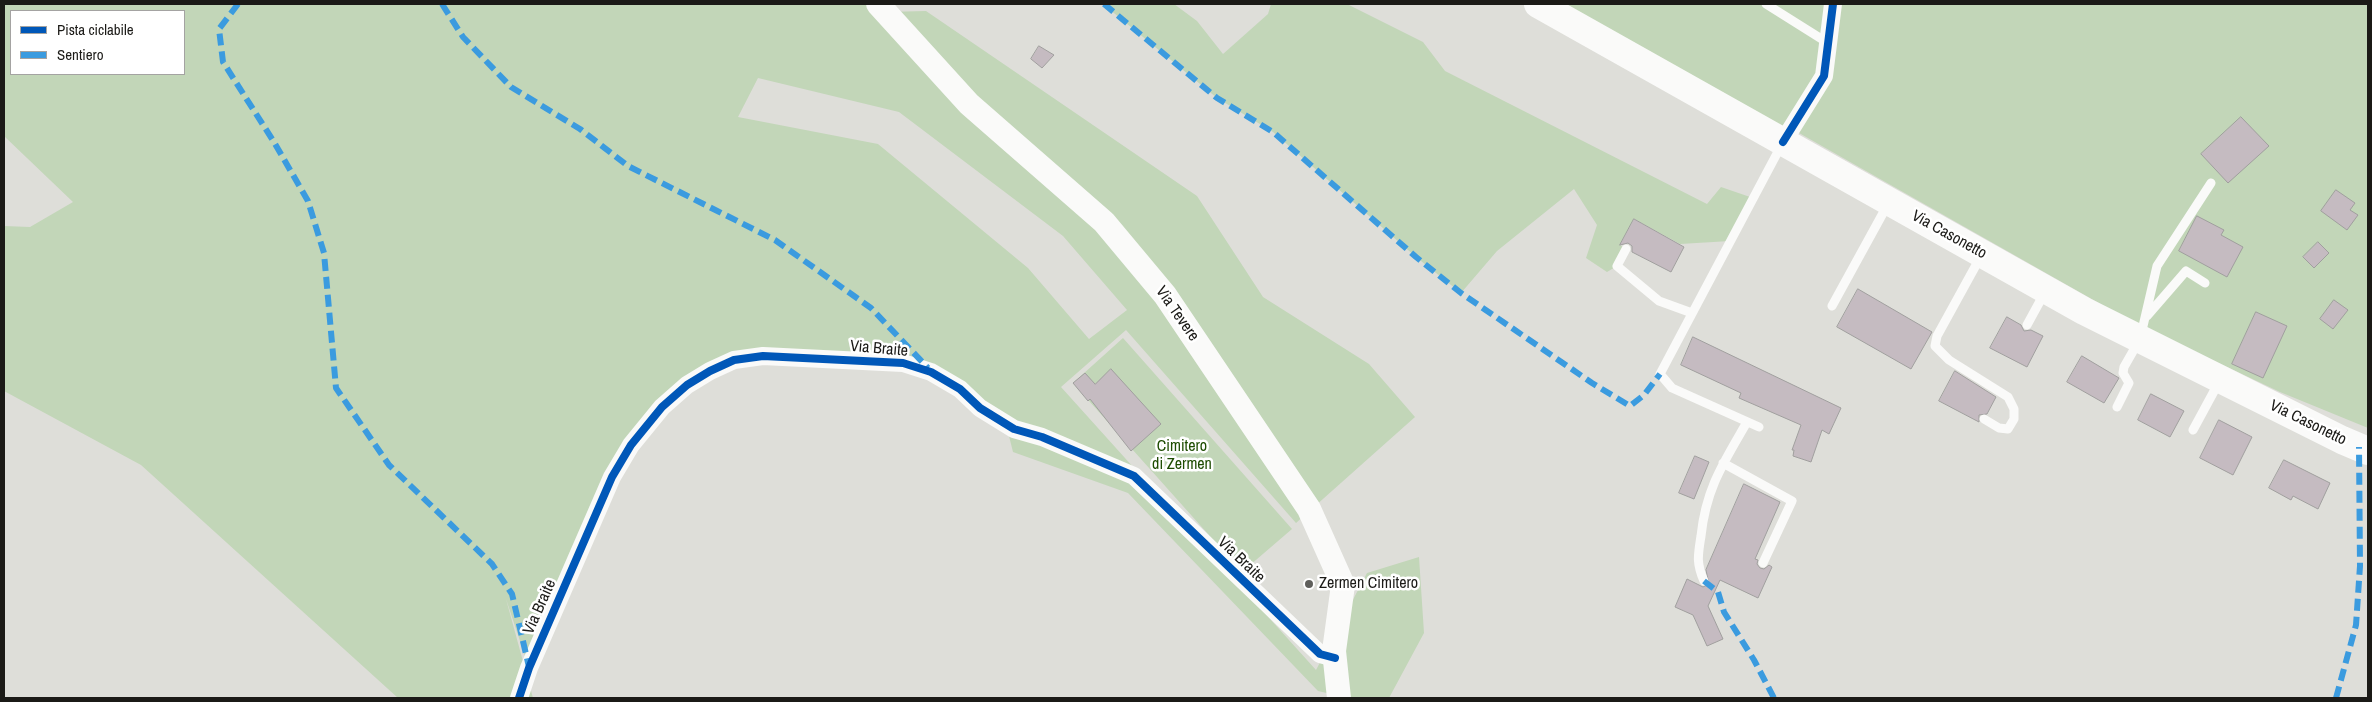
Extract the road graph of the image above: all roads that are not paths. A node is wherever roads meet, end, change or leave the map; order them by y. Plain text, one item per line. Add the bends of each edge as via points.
1 (878, 4) edge
2 (1538, 4) edge
3 (1766, 4) edge
4 (1833, 4) edge
5 (1828, 43) junction
6 (1783, 142) junction
7 (2211, 183) dead end
8 (1889, 201) junction
9 (1626, 249) dead end
10 (1983, 254) junction
11 (2204, 283) dead end
12 (2047, 289) junction
13 (1832, 306) dead end
14 (1692, 314) junction
15 (2027, 326) dead end
16 (2143, 328) junction
17 (2221, 379) junction
18 (2117, 407) dead end
19 (1984, 419) dead end
20 (1747, 422) junction
21 (1759, 427) dead end
22 (2193, 430) dead end
23 (2368, 451) edge
24 (1723, 463) junction
25 (1763, 563) dead end
26 (1704, 581) dead end
27 (1335, 658) junction
28 (519, 698) edge
29 (1339, 698) edge

1 - 27 main road, Via Tevere via 969,104 1104,222 1165,295 1309,509 1343,585
2 - 6 main road, Via Casonetto
3 - 5 lane
4 - 5 street
5 - 6 street via 1824,76
6 - 8 main road, Via Casonetto
6 - 14 lane
7 - 16 lane via 2157,266
8 - 10 main road, Via Casonetto
8 - 13 lane
9 - 14 lane via 1617,266 1659,301
10 - 12 main road, Via Casonetto
10 - 19 lane via 1937,336 1935,346 1949,360 2008,397 2014,409 2014,419 2008,429 1999,428
11 - 16 lane via 2186,271
12 - 15 lane
12 - 16 main road, Via Casonetto
14 - 20 lane via 1660,374 1672,388
16 - 17 main road, Via Casonetto
16 - 18 lane via 2124,368 2123,373 2130,383
17 - 22 lane
17 - 23 main road, Via Casonetto
20 - 21 lane
20 - 24 lane
24 - 25 lane via 1792,501
24 - 26 lane via 1704,511 1697,565
27 - 28 street, Via Braite via 1320,654 1134,476 1042,437 1014,429 931,372 903,363 763,356 734,360 687,385 662,408 631,445 612,477
27 - 29 main road, Via Tevere

